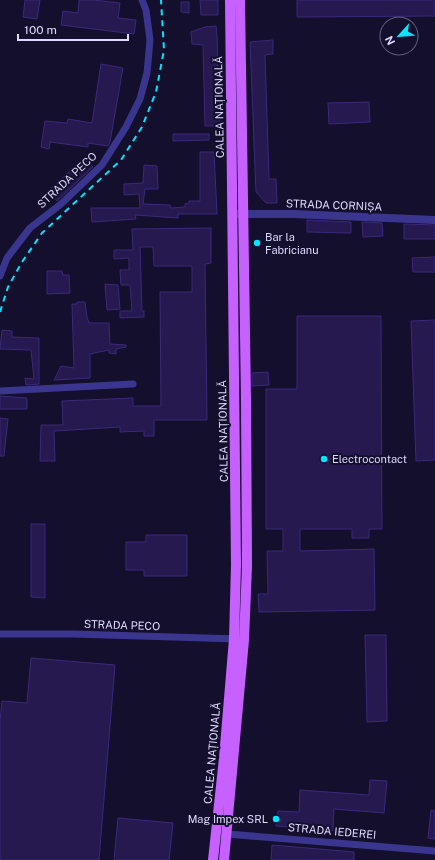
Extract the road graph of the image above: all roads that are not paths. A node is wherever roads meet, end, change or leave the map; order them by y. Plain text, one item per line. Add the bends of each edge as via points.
1 (142, 0) edge
2 (230, 0) edge
3 (240, 0) edge
4 (232, 214) junction
5 (243, 214) junction
6 (435, 220) edge
7 (0, 276) edge
8 (133, 384) dead end
9 (0, 391) edge
10 (0, 634) edge
11 (239, 639) junction
12 (227, 834) junction
13 (435, 851) edge
14 (213, 860) edge
15 (224, 860) edge

1 - 7 street, STRADA PECO via 150,40 147,73 140,99 126,128 102,165 30,228 7,258
2 - 4 main road, CALEA NAȚIONALĂ
3 - 5 main road, CALEA NAȚIONALĂ
4 - 5 street, STRADA CORNIȘA
4 - 11 main road, CALEA NAȚIONALĂ
5 - 6 street, STRADA CORNIȘA
5 - 11 main road, CALEA NAȚIONALĂ via 247,558
8 - 9 street
10 - 11 street, STRADA PECO
11 - 12 main road, CALEA NAȚIONALĂ
11 - 14 main road, CALEA NAȚIONALĂ
12 - 13 street, STRADA IEDEREI
12 - 15 main road, CALEA NAȚIONALĂ

